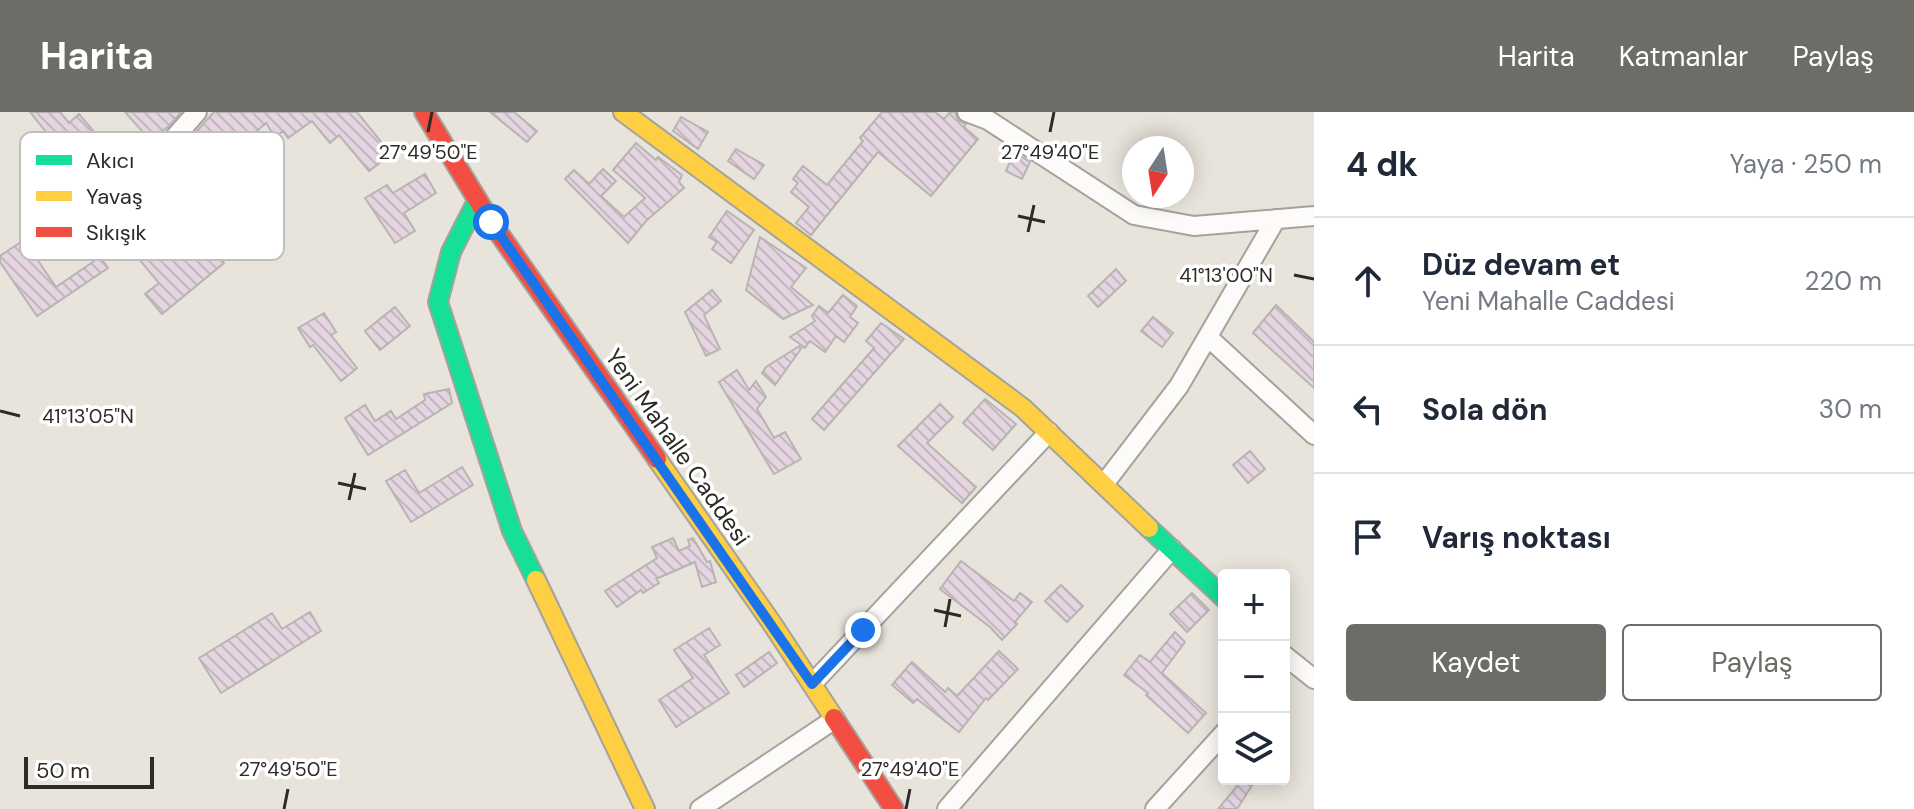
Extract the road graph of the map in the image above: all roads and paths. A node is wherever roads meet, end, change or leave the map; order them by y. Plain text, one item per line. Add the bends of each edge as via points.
1 (197, 112) edge
2 (424, 112) edge
3 (623, 112) edge
4 (967, 112) edge
5 (179, 132) edge
6 (477, 201) junction
7 (1314, 216) edge
8 (1276, 219) junction
9 (1208, 337) junction
10 (1049, 432) junction
11 (1314, 435) edge
12 (1104, 484) junction
13 (1172, 549) junction
14 (1218, 592) edge
15 (1290, 663) edge
16 (1314, 679) edge
17 (812, 684) junction
18 (835, 719) junction
19 (1218, 740) edge
20 (645, 809) edge
21 (700, 809) edge
22 (894, 809) edge
23 (947, 809) edge
24 (1155, 809) edge

1 - 5 street
2 - 6 street, Yeni Mahalle Caddesi
3 - 10 street
4 - 8 street via 988,120 1134,215 1194,226
6 - 17 street, Yeni Mahalle Caddesi
6 - 20 street via 451,252 438,302 512,531
7 - 8 street
8 - 9 street
9 - 11 street
9 - 12 street via 1179,386
10 - 12 street
10 - 17 street
12 - 13 street
13 - 14 street
13 - 23 street
15 - 16 street
17 - 18 street, Yeni Mahalle Caddesi
18 - 21 street
18 - 22 street, Yeni Mahalle Caddesi
19 - 24 street

